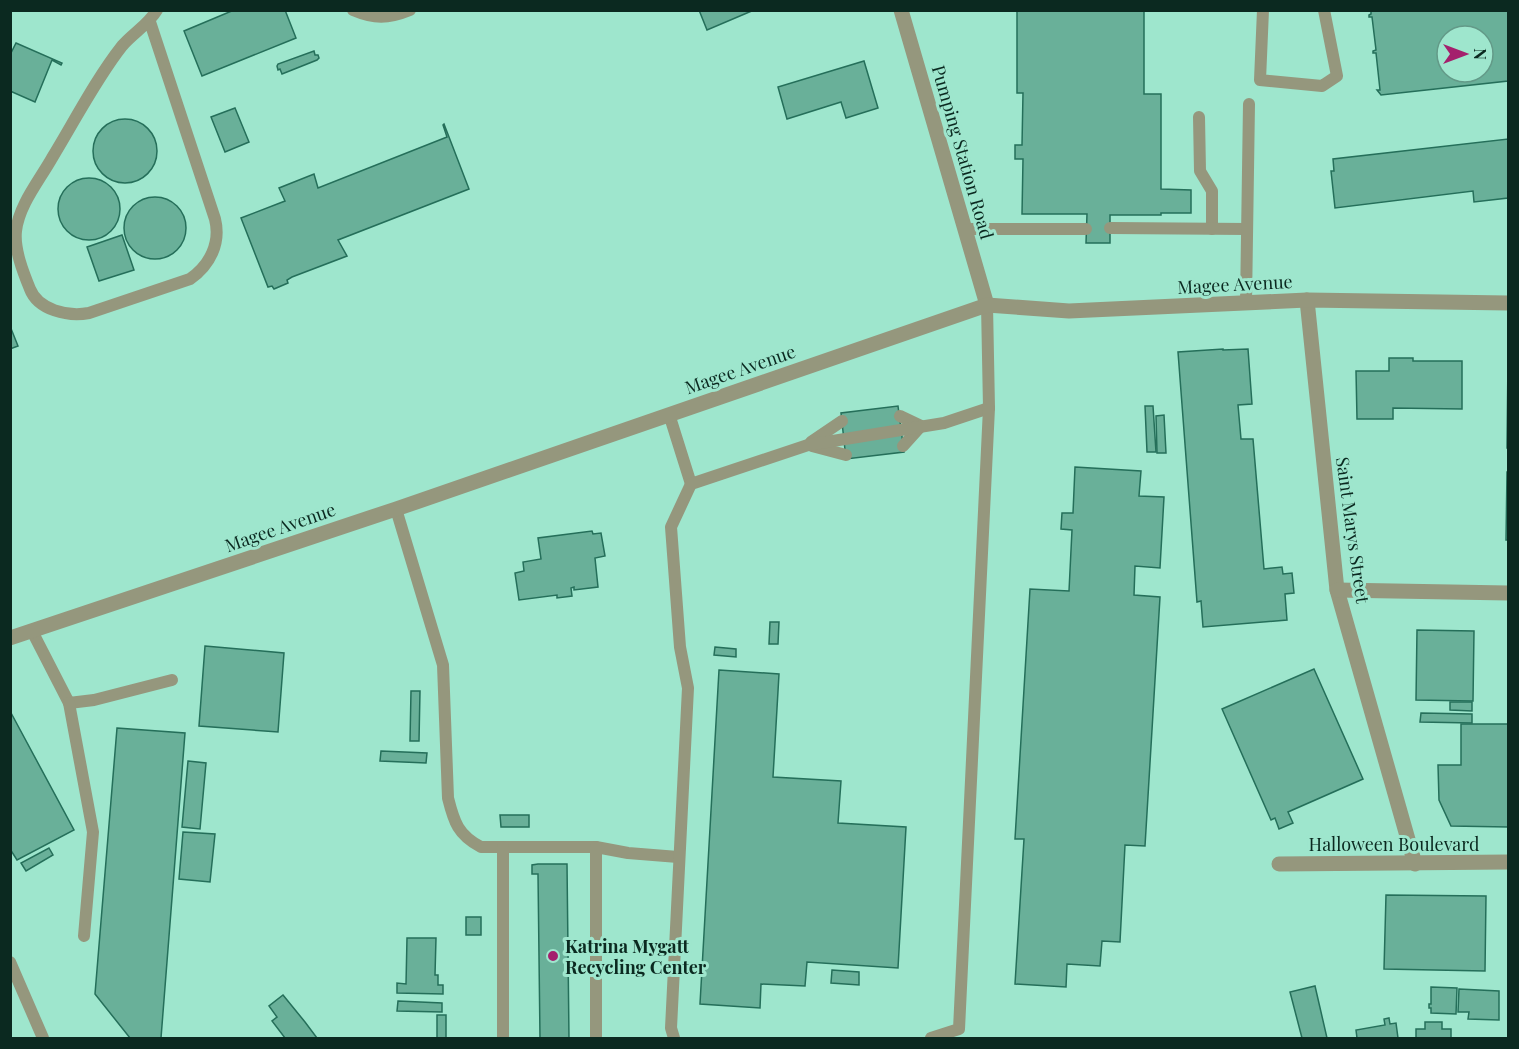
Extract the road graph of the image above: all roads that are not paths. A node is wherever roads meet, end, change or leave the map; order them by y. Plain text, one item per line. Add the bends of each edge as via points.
1 (157, 10) edge
2 (353, 10) edge
3 (410, 10) edge
4 (902, 10) edge
5 (1263, 10) edge
6 (1324, 10) edge
7 (150, 22) junction
8 (1249, 104) dead end
9 (1199, 117) dead end
10 (1110, 228) dead end
11 (965, 229) junction
12 (1086, 229) dead end
13 (1212, 229) junction
14 (1247, 229) junction
15 (1307, 300) junction
16 (1245, 303) junction
17 (1509, 303) edge
18 (987, 305) junction
19 (989, 408) junction
20 (669, 414) junction
21 (900, 416) dead end
22 (842, 422) dead end
23 (921, 426) junction
24 (808, 445) junction
25 (903, 446) dead end
26 (846, 455) dead end
27 (691, 483) junction
28 (396, 508) junction
29 (1337, 590) junction
30 (1509, 593) edge
31 (32, 631) junction
32 (10, 638) edge
33 (172, 680) dead end
34 (69, 703) junction
35 (503, 847) junction
36 (596, 847) junction
37 (678, 857) junction
38 (1509, 862) edge
39 (1279, 864) dead end
40 (1414, 864) junction
41 (84, 936) dead end
42 (10, 962) edge
43 (43, 1038) edge
44 (503, 1038) edge
45 (596, 1038) edge
46 (674, 1038) edge
47 (931, 1038) edge

1 - 7 lane
2 - 3 lane via 378,19
4 - 11 street, Pumping Station Road
5 - 6 lane via 1260,80 1323,86 1337,76
7 - 7 lane via 123,45 20,214 15,239 31,292 45,305 61,312 89,313 190,279 209,260 215,244 215,219
8 - 14 lane
9 - 13 lane via 1200,171 1212,191
10 - 13 lane
11 - 12 lane
11 - 18 street, Pumping Station Road
13 - 14 lane
14 - 16 lane
15 - 16 street, Magee Avenue
15 - 17 street, Magee Avenue
15 - 29 street, Saint Marys Street
16 - 18 street, Magee Avenue via 1069,311
18 - 19 lane
18 - 20 street, Magee Avenue
19 - 23 lane
19 - 47 lane via 959,1029
20 - 27 lane
20 - 28 street, Magee Avenue
21 - 23 lane
22 - 24 lane
23 - 24 lane
23 - 25 lane
24 - 26 lane
24 - 27 lane
27 - 37 lane via 671,527 680,647 688,688
28 - 31 street, Magee Avenue
28 - 35 lane via 443,665 448,798 453,817 466,839 481,847
29 - 30 street
29 - 40 street, Saint Marys Street
31 - 32 street, Magee Avenue
31 - 34 lane
33 - 34 lane
34 - 41 lane via 93,832
35 - 36 lane
35 - 44 lane
36 - 37 lane via 628,854
36 - 45 lane
37 - 46 lane via 671,1028
38 - 40 street, Halloween Boulevard
39 - 40 street, Halloween Boulevard
42 - 43 lane

